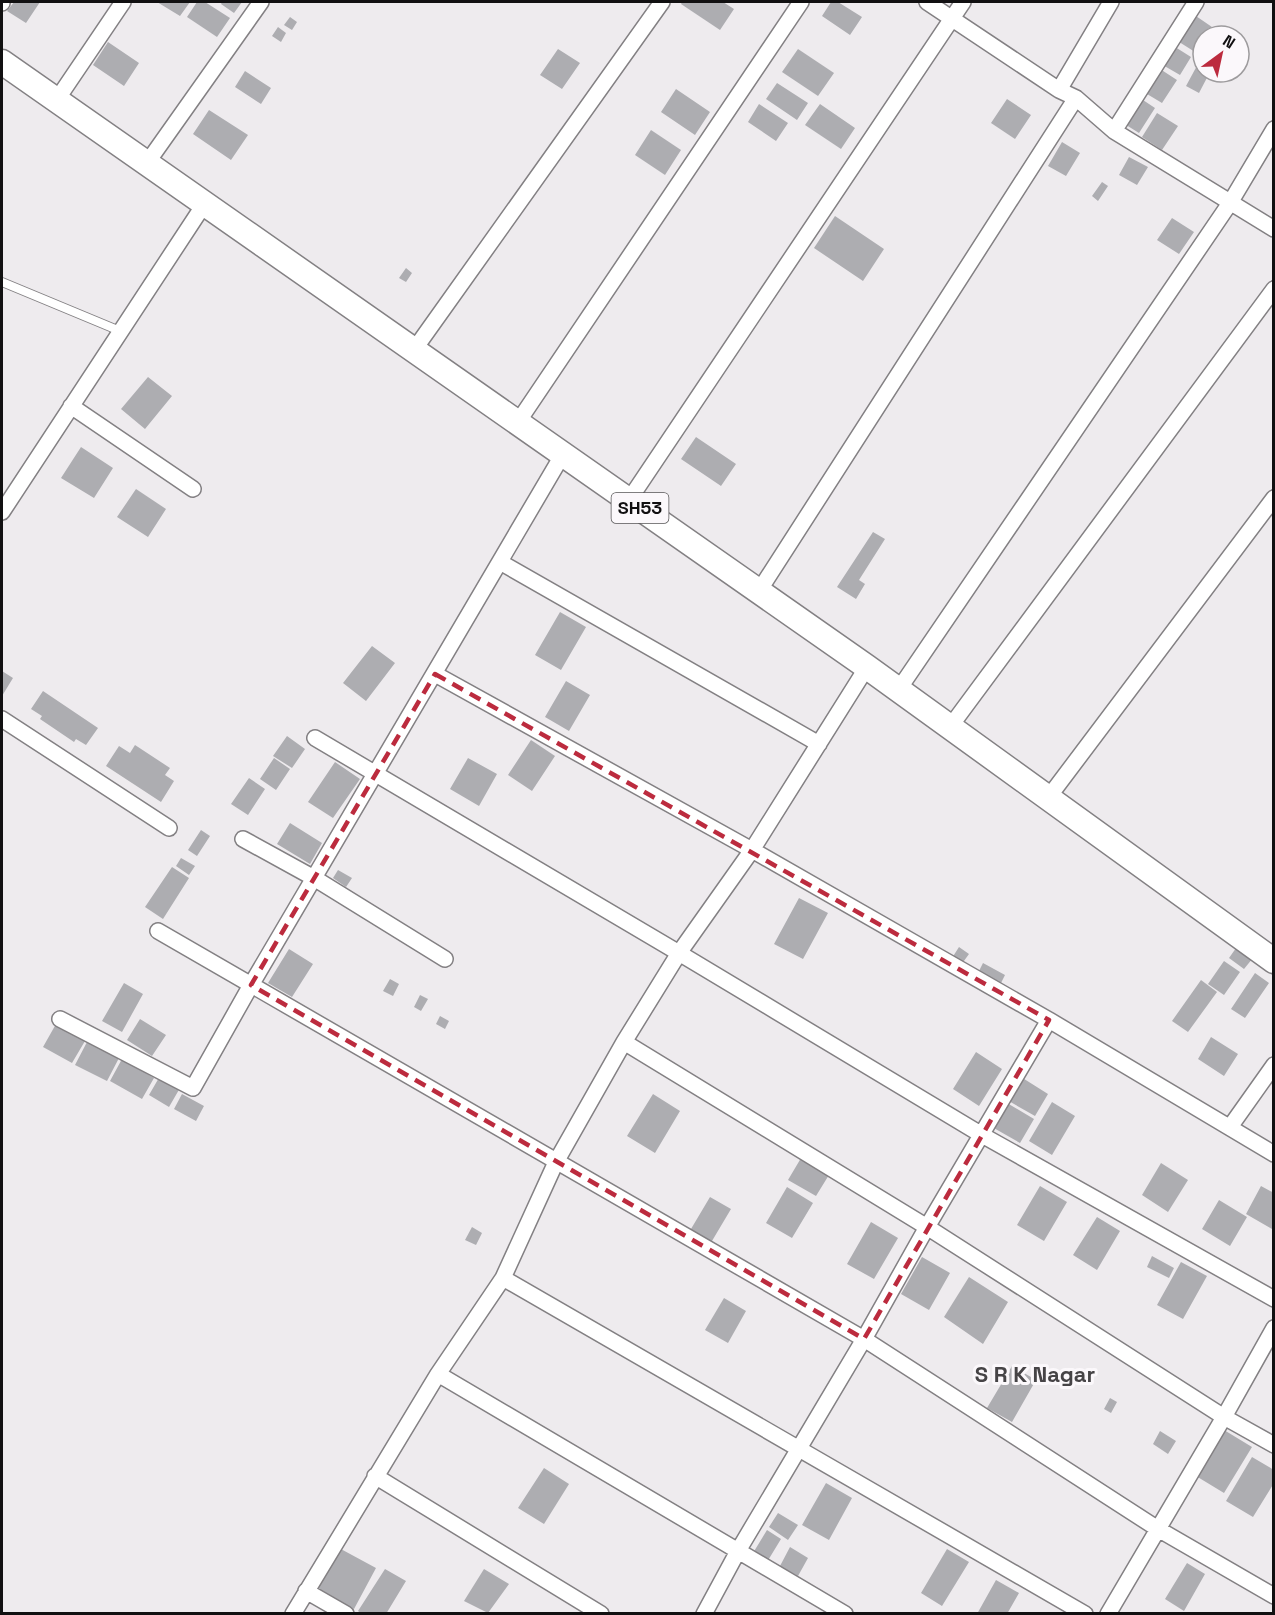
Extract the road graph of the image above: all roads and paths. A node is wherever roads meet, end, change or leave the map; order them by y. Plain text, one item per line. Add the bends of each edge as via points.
1 (123, 2) edge
2 (261, 2) edge
3 (663, 2) edge
4 (801, 2) edge
5 (927, 2) edge
6 (963, 2) edge
7 (1111, 2) edge
8 (1197, 2) edge
9 (952, 19) junction
10 (2, 62) edge
11 (1059, 90) junction
12 (1076, 98) junction
13 (56, 101) junction
14 (1274, 129) edge
15 (1114, 131) junction
16 (147, 163) junction
17 (204, 203) junction
18 (1230, 203) junction
19 (1274, 229) edge
20 (2, 282) edge
21 (1274, 289) edge
22 (120, 331) junction
23 (414, 350) junction
24 (71, 406) junction
25 (518, 422) junction
26 (563, 454) junction
27 (193, 489) dead end
28 (1274, 498) edge
29 (629, 500) junction
30 (2, 512) edge
31 (500, 562) junction
32 (759, 591) junction
33 (867, 666) junction
34 (435, 674) junction
35 (899, 689) junction
36 (2, 719) edge
37 (950, 727) junction
38 (315, 738) dead end
39 (819, 744) junction
40 (375, 774) junction
41 (1048, 798) junction
42 (169, 828) dead end
43 (243, 839) dead end
44 (752, 850) junction
45 (314, 878) junction
46 (158, 931) dead end
47 (679, 953) junction
48 (445, 959) dead end
49 (1274, 961) edge
50 (251, 985) junction
51 (60, 1019) dead end
52 (1049, 1020) junction
53 (624, 1042) junction
54 (1274, 1065) edge
55 (1230, 1127) junction
56 (982, 1135) junction
57 (1274, 1154) edge
58 (556, 1162) junction
59 (927, 1227) junction
60 (503, 1278) junction
61 (1274, 1299) edge
62 (1274, 1328) edge
63 (864, 1340) junction
64 (438, 1374) junction
65 (1224, 1417) junction
66 (1274, 1445) edge
67 (799, 1449) junction
68 (375, 1476) junction
69 (1158, 1529) junction
70 (738, 1551) junction
71 (306, 1592) junction
72 (1274, 1596) edge
73 (293, 1614) edge
74 (346, 1614) edge
75 (601, 1614) edge
76 (704, 1614) edge
77 (845, 1614) edge
78 (1085, 1614) edge
79 (1108, 1614) edge

1 - 13 street
2 - 16 street
3 - 23 street
4 - 25 street
5 - 9 street
6 - 9 street
7 - 11 street
8 - 15 street
9 - 11 street
9 - 29 street
10 - 13 main road, SH53
11 - 12 street
12 - 15 street
12 - 32 street
13 - 16 main road, SH53
14 - 18 street
15 - 18 street
16 - 17 main road, SH53
17 - 22 street
17 - 23 main road, SH53
18 - 19 street
18 - 35 street
20 - 22 lane
21 - 37 street
22 - 24 street
23 - 25 main road, SH53
24 - 27 street
24 - 30 street
25 - 26 main road, SH53
26 - 29 main road, SH53
26 - 31 street
28 - 41 street
29 - 32 main road, SH53
31 - 34 street
31 - 39 street
32 - 33 main road, SH53
33 - 35 main road, SH53
33 - 39 street
34 - 40 street
34 - 44 street
35 - 37 main road, SH53
36 - 42 street
37 - 41 main road, SH53
38 - 40 street
39 - 44 street
40 - 45 street
40 - 47 street
41 - 49 main road, SH53
43 - 45 street
44 - 47 street
44 - 52 street
45 - 48 street
45 - 50 street
46 - 50 street
47 - 53 street
47 - 56 street
50 - 51 street via 192,1088
50 - 58 street
52 - 55 street
52 - 56 street
53 - 58 street
53 - 59 street
54 - 55 street
55 - 57 street
56 - 59 street
56 - 61 street
58 - 60 street
58 - 63 street
59 - 63 street
59 - 65 street
60 - 64 street
60 - 67 street
62 - 65 street
63 - 67 street
63 - 69 street
64 - 68 street
64 - 70 street
65 - 66 street
65 - 69 street
67 - 70 street
67 - 78 street
68 - 71 street
68 - 75 street
69 - 72 street
69 - 79 street
70 - 76 street
70 - 77 street
71 - 73 street
71 - 74 street

